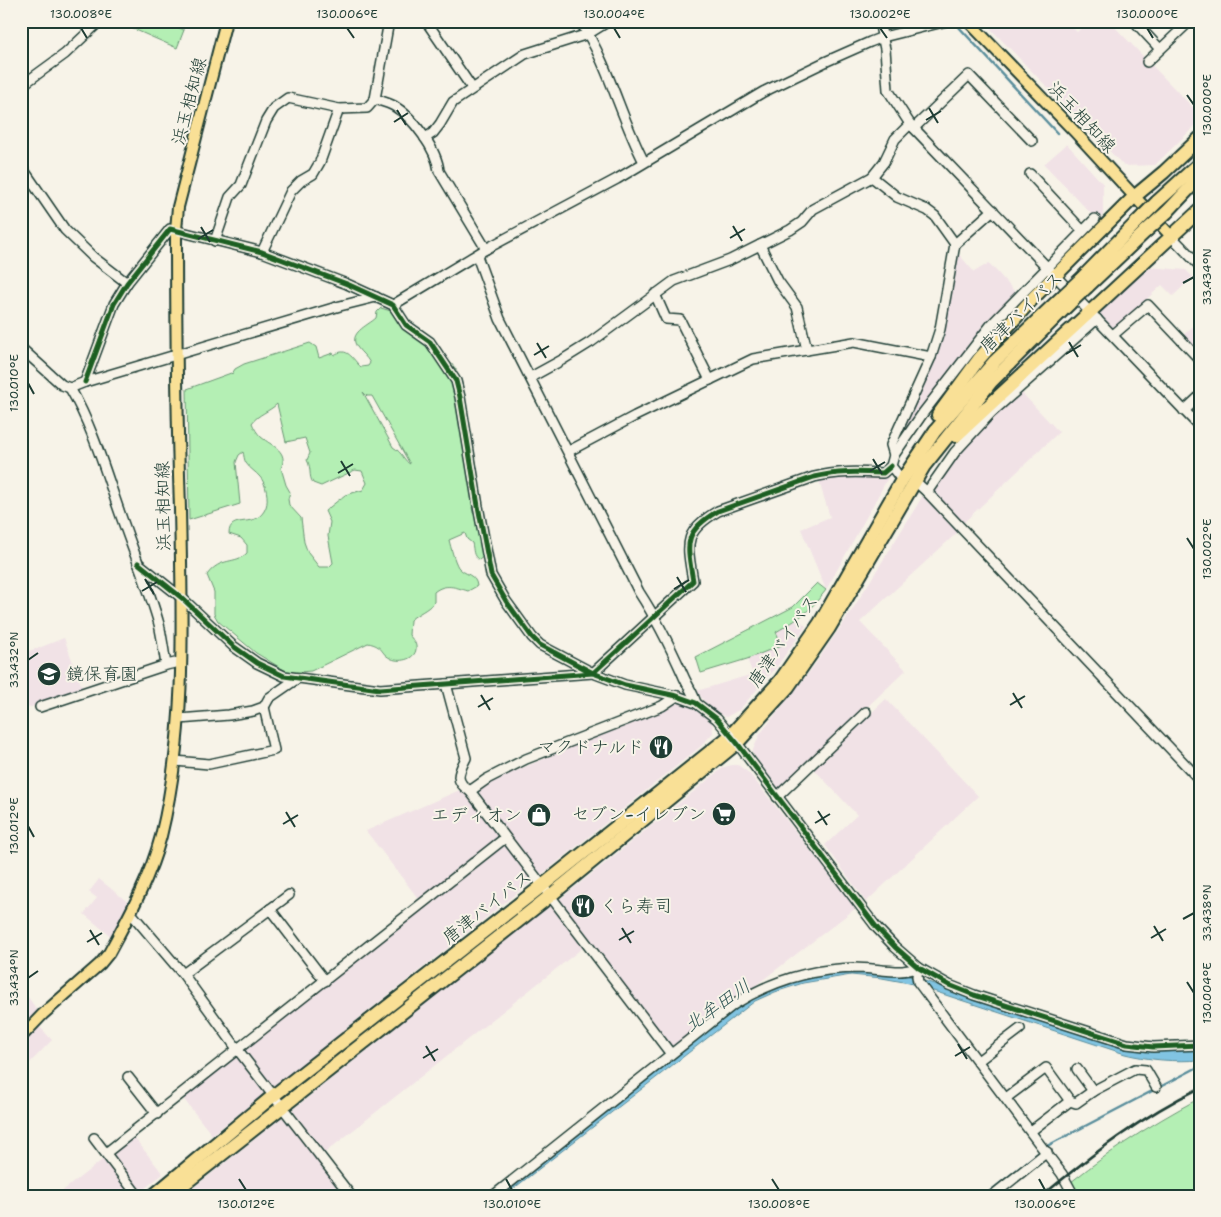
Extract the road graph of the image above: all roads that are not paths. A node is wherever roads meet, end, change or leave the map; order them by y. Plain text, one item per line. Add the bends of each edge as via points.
1 (100, 21) edge
2 (226, 21) edge
3 (390, 21) edge
4 (426, 21) edge
5 (580, 21) edge
6 (610, 21) edge
7 (879, 21) edge
8 (948, 21) edge
9 (968, 21) edge
10 (1134, 21) edge
11 (1190, 21) edge
12 (588, 34) junction
13 (883, 37) junction
14 (1160, 49) junction
15 (1147, 62) dead end
16 (21, 86) edge
17 (472, 88) junction
18 (375, 99) junction
19 (339, 109) junction
20 (912, 126) junction
21 (425, 138) junction
22 (1200, 138) edge
23 (1032, 141) dead end
24 (644, 162) junction
25 (1200, 163) edge
26 (21, 166) edge
27 (1030, 174) dead end
28 (872, 177) junction
29 (1200, 177) edge
30 (1134, 196) junction
31 (993, 210) junction
32 (1200, 210) edge
33 (1095, 219) dead end
34 (1142, 227) junction
35 (176, 230) junction
36 (1083, 231) junction
37 (1171, 236) junction
38 (215, 241) junction
39 (955, 244) junction
40 (760, 245) junction
41 (486, 250) junction
42 (262, 252) junction
43 (477, 256) junction
44 (1200, 266) edge
45 (1052, 271) junction
46 (127, 283) junction
47 (655, 294) junction
48 (376, 297) junction
49 (393, 305) junction
50 (1093, 315) junction
51 (1112, 335) junction
52 (21, 348) edge
53 (807, 350) junction
54 (177, 355) junction
55 (931, 356) junction
56 (1200, 360) edge
57 (531, 377) junction
58 (710, 380) junction
59 (85, 382) junction
60 (70, 388) junction
61 (1200, 396) edge
62 (1184, 411) junction
63 (1200, 427) edge
64 (569, 452) junction
65 (894, 455) junction
66 (919, 465) junction
67 (890, 466) junction
68 (909, 480) junction
69 (927, 492) junction
70 (138, 563) junction
71 (182, 598) junction
72 (653, 616) junction
73 (180, 662) junction
74 (166, 665) junction
75 (593, 673) junction
76 (298, 678) junction
77 (446, 684) junction
78 (676, 696) junction
79 (696, 703) junction
80 (40, 707) dead end
81 (264, 707) junction
82 (866, 712) dead end
83 (179, 719) junction
84 (734, 739) junction
85 (175, 762) junction
86 (1200, 780) edge
87 (470, 791) junction
88 (777, 797) junction
89 (505, 838) junction
90 (546, 891) junction
91 (289, 895) dead end
92 (270, 909) junction
93 (131, 913) junction
94 (918, 972) junction
95 (182, 974) junction
96 (325, 981) junction
97 (1020, 1029) dead end
98 (21, 1037) edge
99 (1200, 1045) edge
100 (238, 1050) junction
101 (671, 1054) junction
102 (978, 1061) junction
103 (1077, 1069) dead end
104 (128, 1077) dead end
105 (1156, 1087) dead end
106 (1093, 1091) junction
107 (273, 1096) junction
108 (1006, 1098) junction
109 (1070, 1101) junction
110 (281, 1107) junction
111 (157, 1114) junction
112 (1031, 1131) junction
113 (94, 1138) dead end
114 (1044, 1149) junction
115 (106, 1153) junction
116 (138, 1196) edge
117 (153, 1196) edge
118 (169, 1196) edge
119 (351, 1196) edge
120 (493, 1196) edge
121 (992, 1196) edge
122 (1074, 1196) edge

1 - 16 street via 65,54
2 - 35 main road, 浜玉相知線 via 178,207
3 - 18 street
4 - 17 street
5 - 12 street
6 - 12 street
7 - 13 street
8 - 13 street
9 - 30 main road, 浜玉相知線
10 - 14 street
11 - 14 street
12 - 17 street via 525,54
12 - 24 street via 603,62 631,137
13 - 20 street via 888,90
13 - 24 street via 763,92
14 - 15 street
17 - 21 street via 453,102 440,124
18 - 19 street via 367,108
18 - 21 street via 394,105 408,116
19 - 38 street via 288,98 274,108 241,185 230,197
19 - 42 street via 320,162 313,174 291,190
20 - 23 street via 969,76
20 - 28 street via 895,139
20 - 31 street
21 - 41 street via 439,171
22 - 30 highway
24 - 41 street
25 - 34 highway, 唐津バイパス, bridge via 1157,202
26 - 46 street via 65,230
27 - 36 street
28 - 39 street via 897,198 935,216
28 - 40 street via 813,209 802,222
29 - 34 highway, 唐津バイパス, bridge via 1167,212
30 - 37 main road, 浜玉相知線
30 - 45 highway
31 - 39 street
31 - 45 street
32 - 37 highway
33 - 36 street
34 - 66 highway, 唐津バイパス, bridge via 990,367 935,431
35 - 38 street
35 - 46 street via 167,231
35 - 54 main road, 浜玉相知線
36 - 45 street
37 - 44 street
37 - 50 highway
38 - 42 street
39 - 55 street via 940,329
40 - 47 street via 674,281
40 - 53 street via 778,282 796,307
41 - 43 street
42 - 48 street
43 - 49 street
43 - 57 street via 500,318
45 - 50 street
45 - 65 street via 991,325
45 - 66 highway via 979,359 926,432
46 - 59 street via 114,304
47 - 57 street via 591,342
47 - 58 street via 666,319 680,320
48 - 49 street
48 - 54 street
49 - 75 street via 406,325 430,342 456,380 491,575 506,601 540,645
50 - 51 street
50 - 66 highway
50 - 69 street via 991,413 956,452
51 - 56 street via 1148,304
51 - 62 street
52 - 60 street via 62,386
53 - 55 street via 854,342
53 - 58 street via 753,359
54 - 59 street
54 - 71 main road, 浜玉相知線
55 - 65 street via 891,445
57 - 64 street
58 - 64 street
59 - 60 street
60 - 70 street via 82,407 96,442
61 - 62 street
62 - 63 street
64 - 72 street
65 - 67 street
66 - 68 highway, 唐津バイパス
67 - 68 street
67 - 72 street via 883,472 846,471 822,475 706,518 691,534 688,548 692,581
68 - 69 street
68 - 84 highway, 唐津バイパス via 829,628 788,687
69 - 86 street
70 - 71 street
70 - 74 street via 159,624
71 - 73 main road, 浜玉相知線
71 - 76 street via 257,663 284,676
72 - 75 street
72 - 79 street
73 - 74 street
73 - 83 main road, 浜玉相知線
74 - 80 street
75 - 77 street
75 - 78 street
76 - 77 street via 380,689
76 - 81 street via 269,698
77 - 87 street via 466,758 458,774 464,788
78 - 79 street
78 - 87 street via 662,706 526,759
79 - 84 street via 717,719
81 - 83 street via 229,716
81 - 85 street via 274,750 209,764
82 - 88 street
83 - 85 main road, 浜玉相知線
84 - 88 street
84 - 90 highway, 唐津バイパス
85 - 93 main road, 浜玉相知線 via 160,838
87 - 89 street
88 - 94 street via 877,928
89 - 90 street
89 - 96 street
90 - 101 street
90 - 107 highway, 唐津バイパス
90 - 110 highway, 唐津バイパス
91 - 92 street
92 - 95 street
92 - 96 street
93 - 95 street
93 - 98 main road, 浜玉相知線 via 100,964
94 - 99 street via 974,995 1127,1044 1153,1047
94 - 101 street via 830,969 781,981 755,991 733,1005
94 - 102 street via 918,982
95 - 100 street
96 - 100 street
97 - 102 street
100 - 107 street
100 - 111 street
101 - 120 street
102 - 108 street
103 - 106 street
104 - 111 street
105 - 106 street via 1146,1070 1134,1069
106 - 109 street via 1076,1103
107 - 110 street
107 - 117 highway, 唐津バイパス
108 - 109 street via 1046,1068
108 - 112 street
109 - 112 street
110 - 118 highway, 唐津バイパス
110 - 119 street
111 - 115 street
112 - 114 street
113 - 115 street
114 - 121 street
114 - 122 street
115 - 116 street

